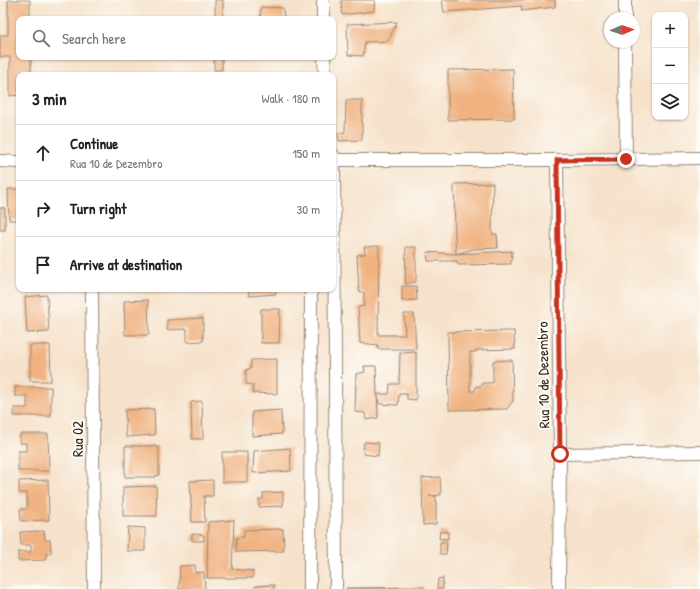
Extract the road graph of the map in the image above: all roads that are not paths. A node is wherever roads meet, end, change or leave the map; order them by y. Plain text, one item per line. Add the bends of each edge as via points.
1 (323, 0) edge
2 (625, 0) edge
3 (625, 12) edge
4 (324, 16) edge
5 (625, 48) edge
6 (324, 60) edge
7 (325, 72) edge
8 (700, 158) edge
9 (336, 159) edge
10 (626, 159) junction
11 (557, 160) junction
12 (0, 162) edge
13 (16, 162) edge
14 (92, 292) edge
15 (311, 292) edge
16 (335, 292) edge
17 (700, 452) edge
18 (560, 454) junction
19 (94, 589) edge
20 (310, 589) edge
21 (336, 589) edge
22 (559, 589) edge

1 - 4 street
2 - 3 street
5 - 10 street
6 - 7 street
8 - 10 street
9 - 11 street
10 - 11 street
11 - 18 street, Rua 10 de Dezembro
12 - 13 street
14 - 19 street, Rua 02
15 - 20 street
16 - 21 street
17 - 18 street
18 - 22 street, Rua 10 de Dezembro

